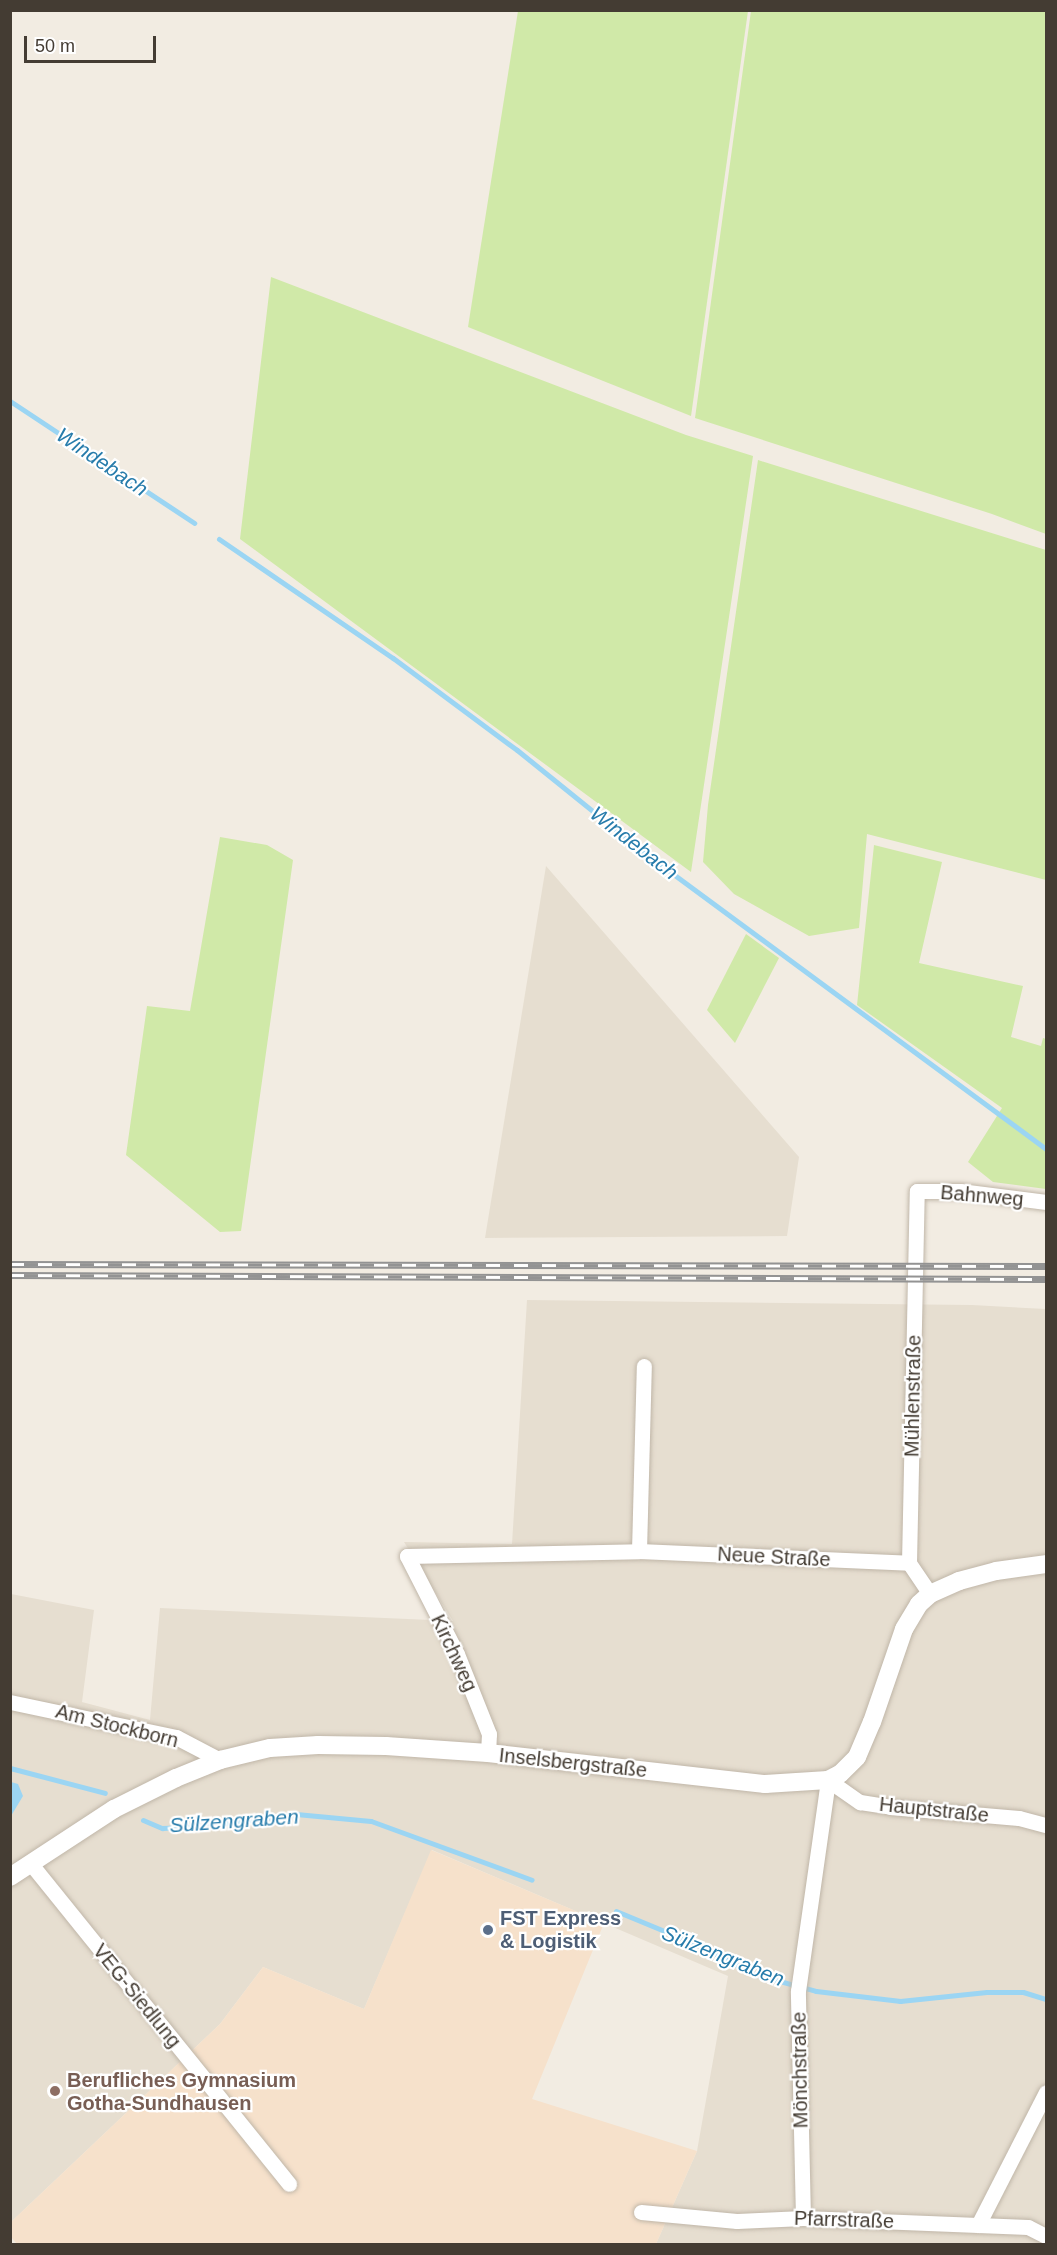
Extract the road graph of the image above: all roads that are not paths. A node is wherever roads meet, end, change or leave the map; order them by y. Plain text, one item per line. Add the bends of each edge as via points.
1 (918, 1191) joint
2 (1047, 1202) edge
3 (644, 1366) dead end
4 (639, 1551) junction
5 (407, 1556) joint
6 (909, 1563) junction
7 (1047, 1564) edge
8 (930, 1594) junction
9 (10, 1702) edge
10 (488, 1753) junction
11 (220, 1760) junction
12 (828, 1780) junction
13 (1047, 1825) edge
14 (31, 1864) junction
15 (10, 1877) edge
16 (1047, 2092) edge
17 (289, 2184) dead end
18 (641, 2212) dead end
19 (803, 2218) junction
20 (978, 2225) junction
21 (1047, 2236) edge

1 - 2 street, Bahnweg via 960,1191
1 - 6 street, Mühlenstraße
3 - 4 street
4 - 5 street, Neue Straße
4 - 6 street, Neue Straße
5 - 10 street, Kirchweg via 458,1654 489,1734
6 - 8 street
7 - 8 street via 987,1573
8 - 12 street via 910,1617 856,1757
9 - 11 street, Am Stockborn via 176,1737
10 - 11 street, Inselsbergstraße via 318,1744 270,1748
10 - 12 street, Inselsbergstraße via 765,1784
11 - 14 street, Inselsbergstraße via 114,1809
12 - 13 street, Hauptstraße via 860,1802 1019,1818
12 - 19 street, Mönchstraße via 799,1987
14 - 15 street, Inselsbergstraße
14 - 17 street, VEG-Siedlung
16 - 20 street
18 - 19 street, Pfarrstraße via 737,2221
19 - 20 street, Pfarrstraße
20 - 21 street, Pfarrstraße via 1028,2228

